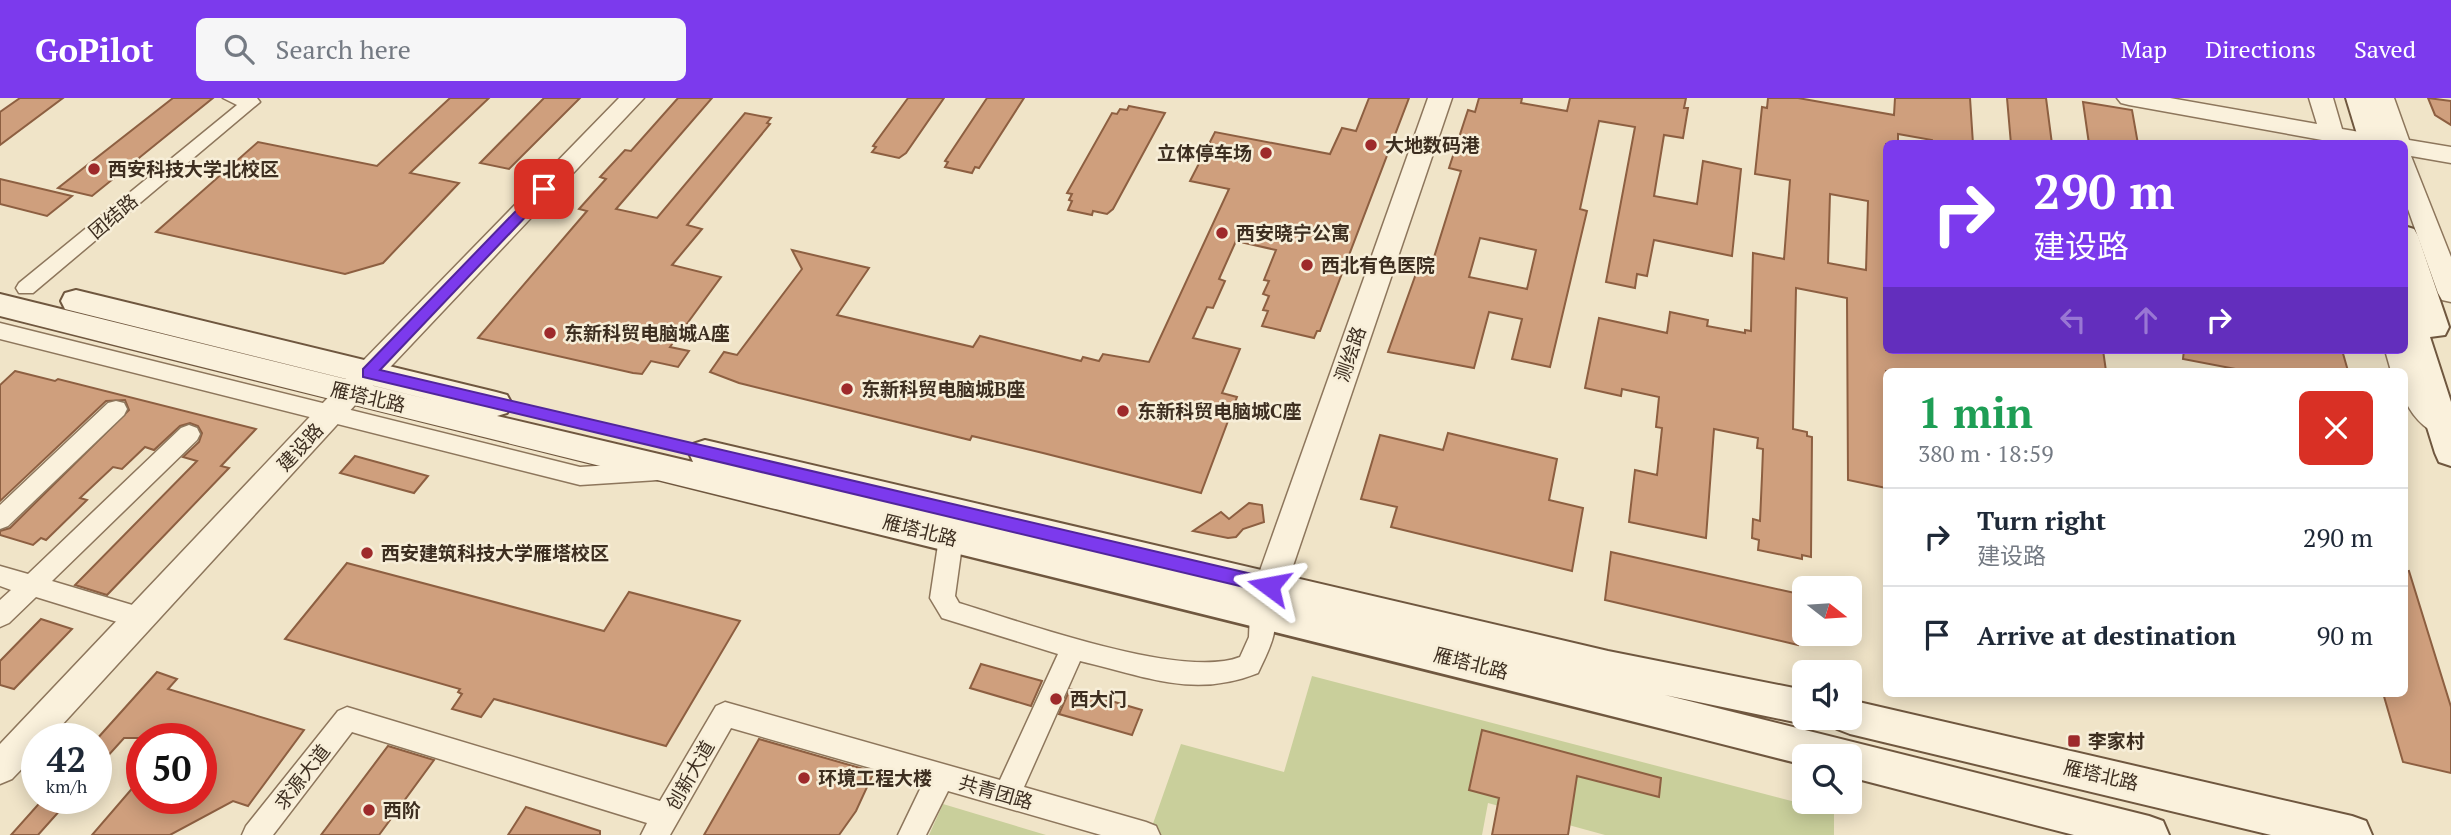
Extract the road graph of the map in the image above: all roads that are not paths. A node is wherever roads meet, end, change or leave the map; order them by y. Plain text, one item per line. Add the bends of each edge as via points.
1 (232, 98) edge
2 (632, 98) edge
3 (1440, 98) edge
4 (2129, 98) edge
5 (2321, 98) edge
6 (2341, 98) edge
7 (2359, 98) edge
8 (2382, 98) edge
9 (2359, 140) edge
10 (2363, 140) edge
11 (2363, 140) edge
12 (2364, 140) edge
13 (2364, 140) edge
14 (2408, 148) edge
15 (2451, 155) edge
16 (2408, 173) edge
17 (2408, 248) edge
18 (9, 292) edge
19 (2451, 293) edge
20 (2408, 315) edge
21 (0, 331) edge
22 (2451, 379) edge
23 (2408, 381) edge
24 (350, 393) junction
25 (116, 410) dead end
26 (189, 434) dead end
27 (2447, 440) edge
28 (0, 519) edge
29 (951, 538) junction
30 (0, 576) edge
31 (32, 585) junction
32 (1265, 598) junction
33 (0, 616) edge
34 (140, 618) junction
35 (1073, 648) junction
36 (1792, 705) edge
37 (725, 714) joint
38 (1862, 720) edge
39 (1795, 744) edge
40 (1862, 762) edge
41 (0, 768) edge
42 (940, 776) junction
43 (1007, 795) junction
44 (661, 825) edge
45 (1100, 829) edge
46 (256, 835) edge
47 (912, 835) edge
48 (1146, 835) edge
49 (2149, 835) edge
50 (2352, 835) edge

1 - 18 street, 团结路 via 251,102
2 - 24 street, 建设路
3 - 32 street, 测绘路
4 - 9 street
5 - 10 street
6 - 11 main road
7 - 12 main road
8 - 13 street
14 - 15 street
16 - 19 street
17 - 22 main road
18 - 24 main road, 雁塔北路
20 - 27 main road
21 - 24 street
23 - 27 street
24 - 29 main road, 雁塔北路
24 - 32 main road, 雁塔北路
24 - 34 street, 建设路
25 - 28 street
26 - 31 street
29 - 32 main road, 雁塔北路
29 - 35 street via 942,598 951,611
30 - 31 street
31 - 33 street
31 - 34 street
32 - 35 street via 1262,637 1249,665 1229,673 1181,674
32 - 36 main road, 雁塔北路
32 - 39 main road, 雁塔北路
34 - 41 street, 建设路
35 - 43 street
37 - 42 street, 共青团路
37 - 44 street, 创新大道
38 - 50 main road, 雁塔北路
40 - 49 main road
42 - 43 street, 共青团路
42 - 47 street
43 - 45 street, 共青团路
44 - 46 street, 求源大道 via 347,719
45 - 48 street, 共青团路

